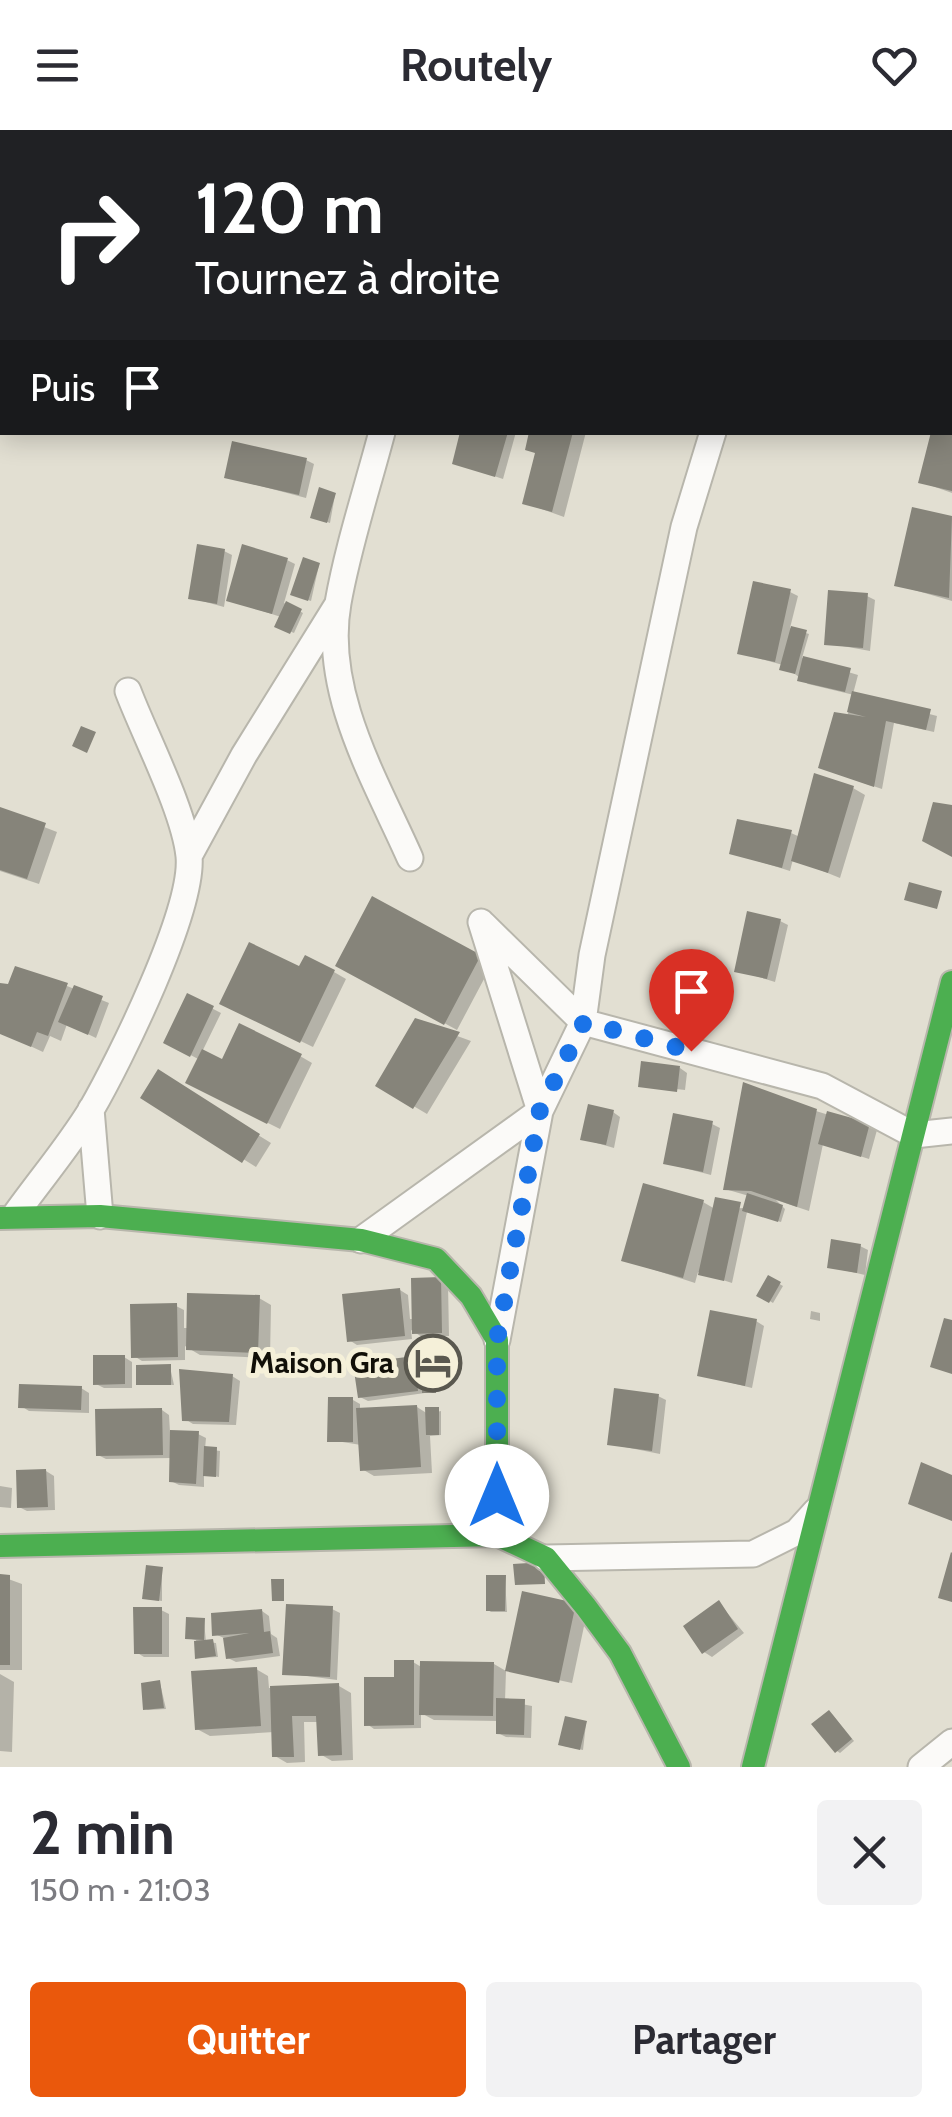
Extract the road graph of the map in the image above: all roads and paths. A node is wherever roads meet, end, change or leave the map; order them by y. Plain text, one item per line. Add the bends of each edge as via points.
1 (381, 435) edge
2 (712, 435) edge
3 (337, 606) junction
4 (128, 691) dead end
5 (189, 856) junction
6 (410, 858) dead end
7 (952, 982) edge
8 (584, 1022) junction
9 (91, 1109) junction
10 (540, 1110) junction
11 (952, 1131) edge
12 (914, 1135) junction
13 (8, 1216) edge
14 (100, 1216) junction
15 (361, 1240) junction
16 (497, 1340) junction
17 (819, 1506) junction
18 (497, 1536) junction
19 (0, 1546) edge
20 (546, 1558) junction
21 (952, 1742) edge
22 (679, 1767) edge
23 (753, 1767) edge
24 (921, 1767) edge

1 - 3 street
2 - 8 street via 684,527 592,955
3 - 5 street
3 - 6 street via 340,677 350,720
4 - 5 street
5 - 9 street via 174,938
7 - 12 street
8 - 10 street
8 - 10 street via 481,922
8 - 12 street via 822,1086
9 - 13 street
9 - 14 street
10 - 15 street
10 - 16 street
11 - 12 street
12 - 17 street
13 - 14 street
14 - 15 street
15 - 16 street via 436,1259 471,1296
16 - 18 street
17 - 20 street via 798,1532 752,1554
17 - 23 street
18 - 19 street
18 - 20 street
20 - 22 street via 620,1653
21 - 24 street

